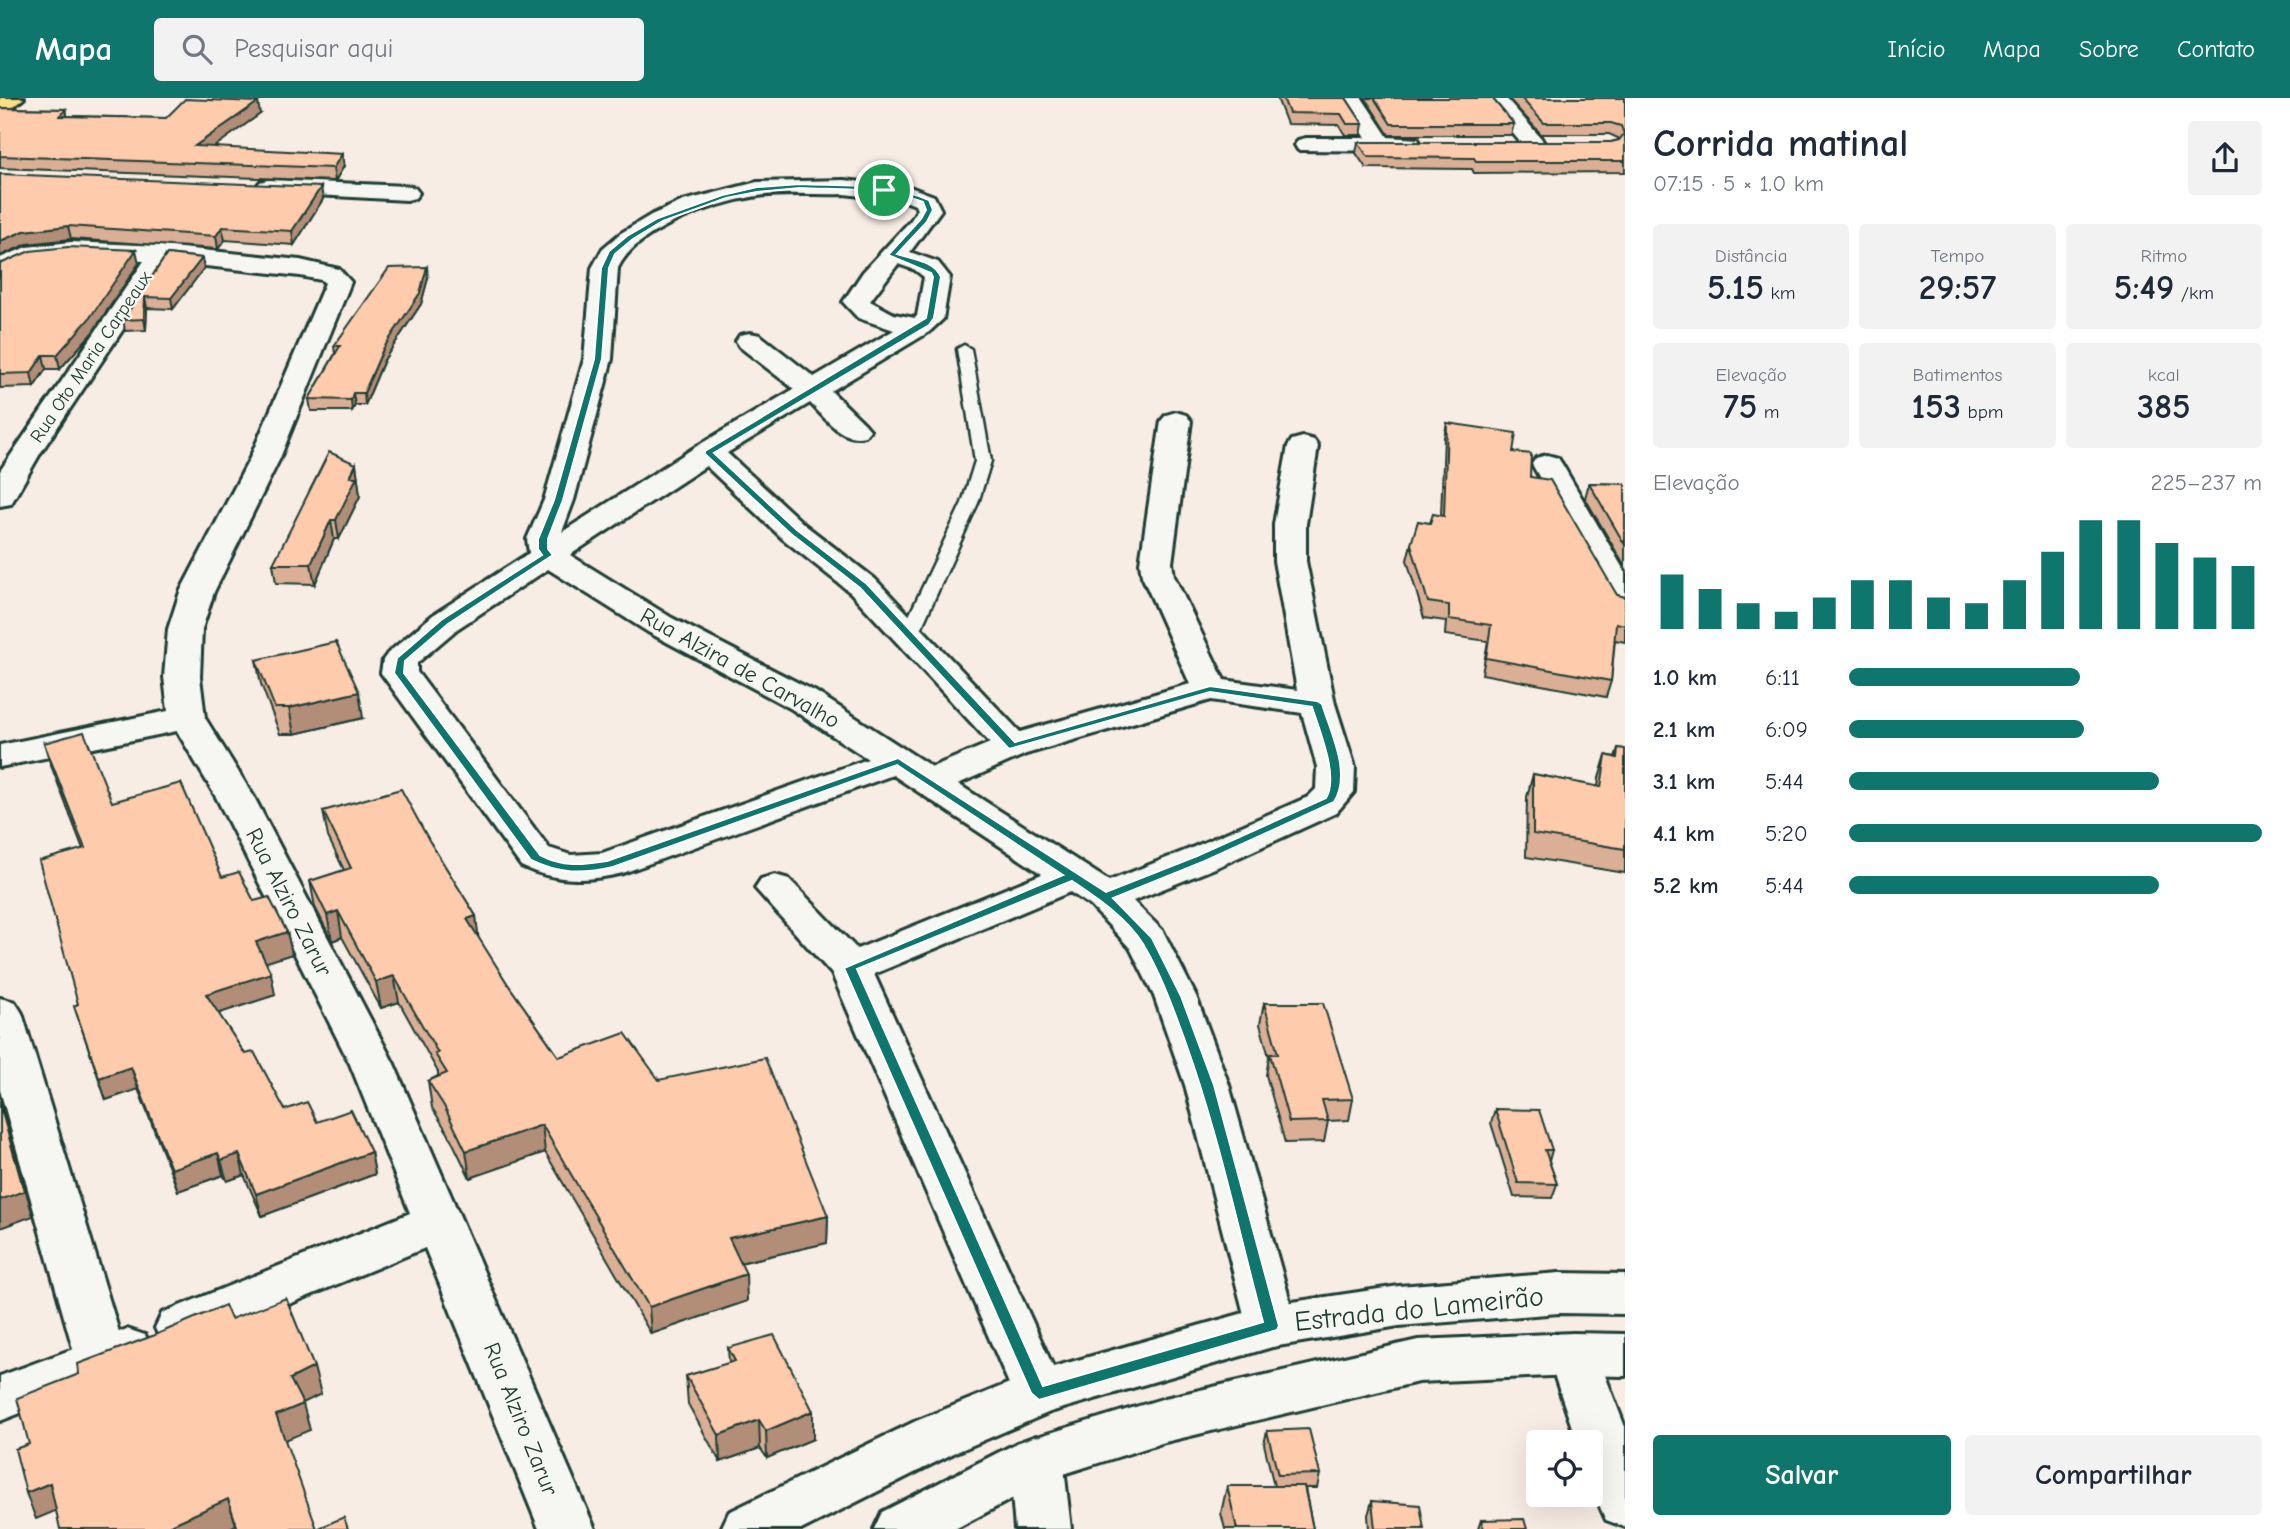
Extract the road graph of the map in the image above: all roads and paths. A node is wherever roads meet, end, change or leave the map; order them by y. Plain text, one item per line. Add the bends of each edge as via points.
1 (13, 98) edge
2 (1351, 98) edge
3 (1495, 98) edge
4 (0, 106) edge
5 (1381, 144) junction
6 (1436, 144) edge
7 (1506, 144) edge
8 (1533, 144) junction
9 (1558, 144) edge
10 (1306, 145) dead end
11 (243, 186) edge
12 (407, 193) dead end
13 (161, 254) junction
14 (892, 255) junction
15 (2, 267) edge
16 (920, 326) junction
17 (750, 341) dead end
18 (964, 349) dead end
19 (812, 389) junction
20 (1176, 421) dead end
21 (855, 430) dead end
22 (1303, 446) dead end
23 (13, 452) edge
24 (708, 452) junction
25 (1547, 464) dead end
26 (0, 497) edge
27 (548, 555) junction
28 (1625, 601) edge
29 (909, 633) junction
30 (1210, 689) junction
31 (1317, 704) junction
32 (187, 718) junction
33 (1013, 746) junction
34 (0, 756) edge
35 (914, 772) junction
36 (1089, 886) junction
37 (775, 888) dead end
38 (850, 968) junction
39 (0, 1013) edge
40 (440, 1221) junction
41 (1625, 1294) edge
42 (1272, 1326) junction
43 (1573, 1354) junction
44 (1625, 1355) edge
45 (102, 1360) junction
46 (1039, 1393) junction
47 (0, 1399) edge
48 (1036, 1459) junction
49 (1625, 1503) edge
50 (567, 1529) edge
51 (749, 1529) edge
52 (902, 1529) edge
53 (1043, 1529) edge

1 - 4 main road
2 - 5 street
3 - 8 street
5 - 6 street
5 - 10 street
7 - 8 street
8 - 9 street
11 - 12 street
13 - 15 street via 54,250 27,255
13 - 23 street, Rua Oto Maria Carpeaux
13 - 32 street, Rua Alziro Zarur via 300,268 335,277 338,282 265,458 197,592 185,629 181,677
14 - 16 street via 935,271 930,318
14 - 16 street via 856,302 861,310
14 - 27 street via 924,220 929,210 926,201 884,190 800,186 757,190 691,206 660,219 612,253 605,268 598,359 559,500 543,539
16 - 19 street
17 - 19 street
18 - 29 lane via 983,461 970,503
19 - 21 street
19 - 24 street
20 - 30 street via 1156,563
22 - 31 street via 1290,524 1290,561
23 - 26 street, Rua Oto Maria Carpeaux
24 - 27 street
24 - 29 street via 794,532 863,586
25 - 28 street
27 - 35 street, Rua Alzira de Carvalho via 660,625 803,700
27 - 35 street via 445,622 400,660 399,673 536,857 553,866 577,869 609,864
29 - 33 street
30 - 31 street
30 - 33 street
31 - 36 street via 1336,767 1335,792 1322,805
32 - 34 street
32 - 40 street, Rua Alziro Zarur via 235,797 372,1064
33 - 35 street
35 - 36 street, Rua Alzira de Carvalho
36 - 38 street
36 - 42 street, Rua Alzira de Carvalho via 1147,941 1175,996 1207,1085
37 - 38 street
38 - 46 street
39 - 45 street
40 - 45 street
40 - 50 street, Rua Alziro Zarur
41 - 42 street, Estrada do Lameirão via 1559,1293 1399,1306
42 - 46 street, Estrada do Lameirão
43 - 44 street
43 - 48 street via 1418,1361 1165,1420
43 - 49 street
45 - 47 street
46 - 51 street, Estrada do Lameirão via 935,1437
48 - 52 street
48 - 53 street

